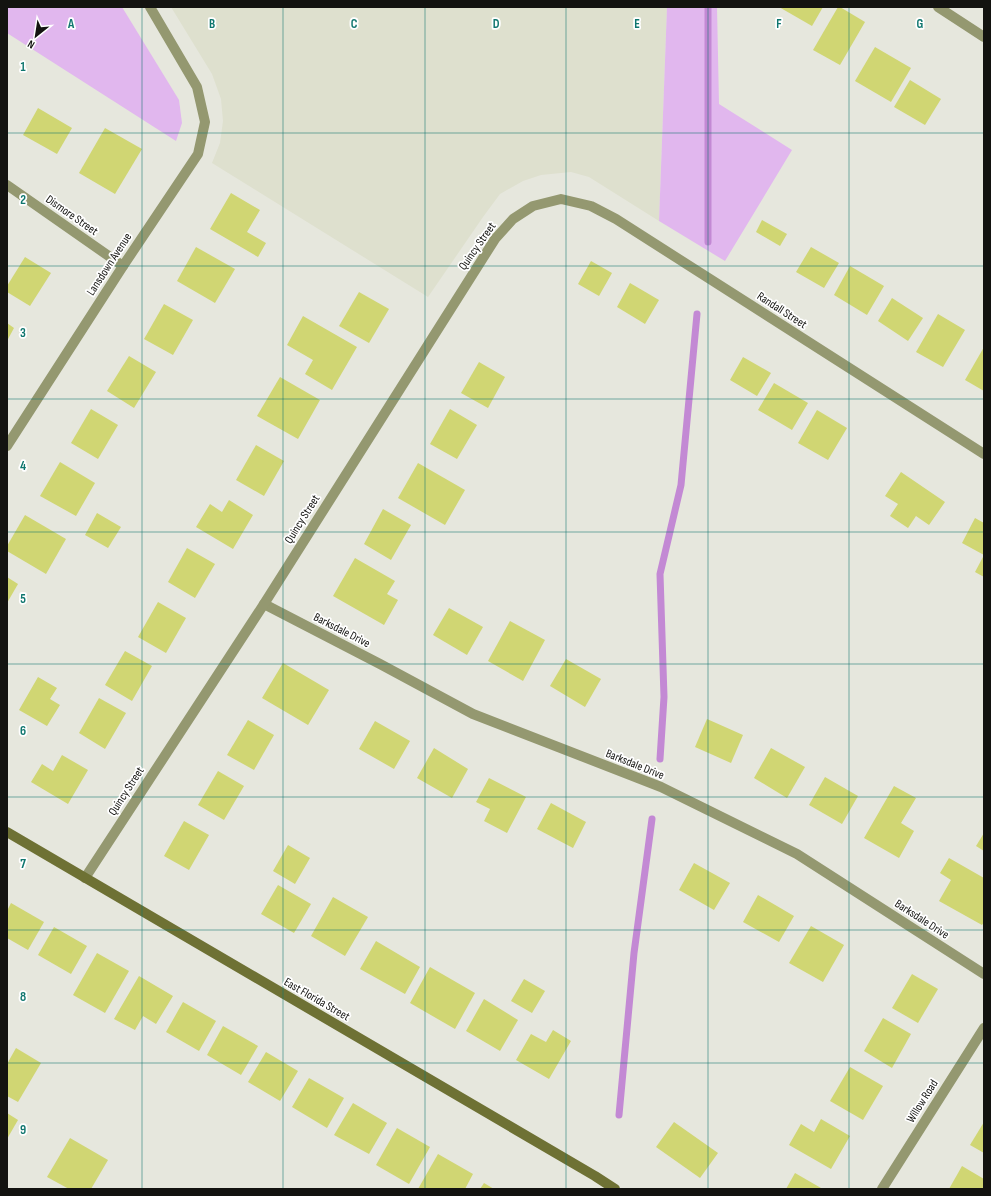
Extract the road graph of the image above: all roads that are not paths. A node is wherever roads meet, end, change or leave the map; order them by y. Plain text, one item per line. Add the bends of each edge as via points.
1 (150, 7) edge
2 (938, 7) edge
3 (984, 37) edge
4 (7, 185) edge
5 (561, 199) joint
6 (123, 266) junction
7 (7, 446) edge
8 (984, 454) edge
9 (264, 604) junction
10 (7, 832) edge
11 (85, 878) junction
12 (984, 974) edge
13 (984, 1028) edge
14 (615, 1189) edge
15 (882, 1189) edge

1 - 6 street, Lansdown Avenue via 197,87 204,122 198,154
2 - 3 street
4 - 6 street, Dismore Street
5 - 8 street, Randall Street via 591,206 616,219
5 - 9 street, Quincy Street via 533,206 513,219 495,239
6 - 7 street, Lansdown Avenue
9 - 11 street, Quincy Street
9 - 12 street, Barksdale Drive via 473,714 661,787 798,854
10 - 11 main road, East Florida Street
11 - 14 main road, East Florida Street
13 - 15 street, Willow Road

